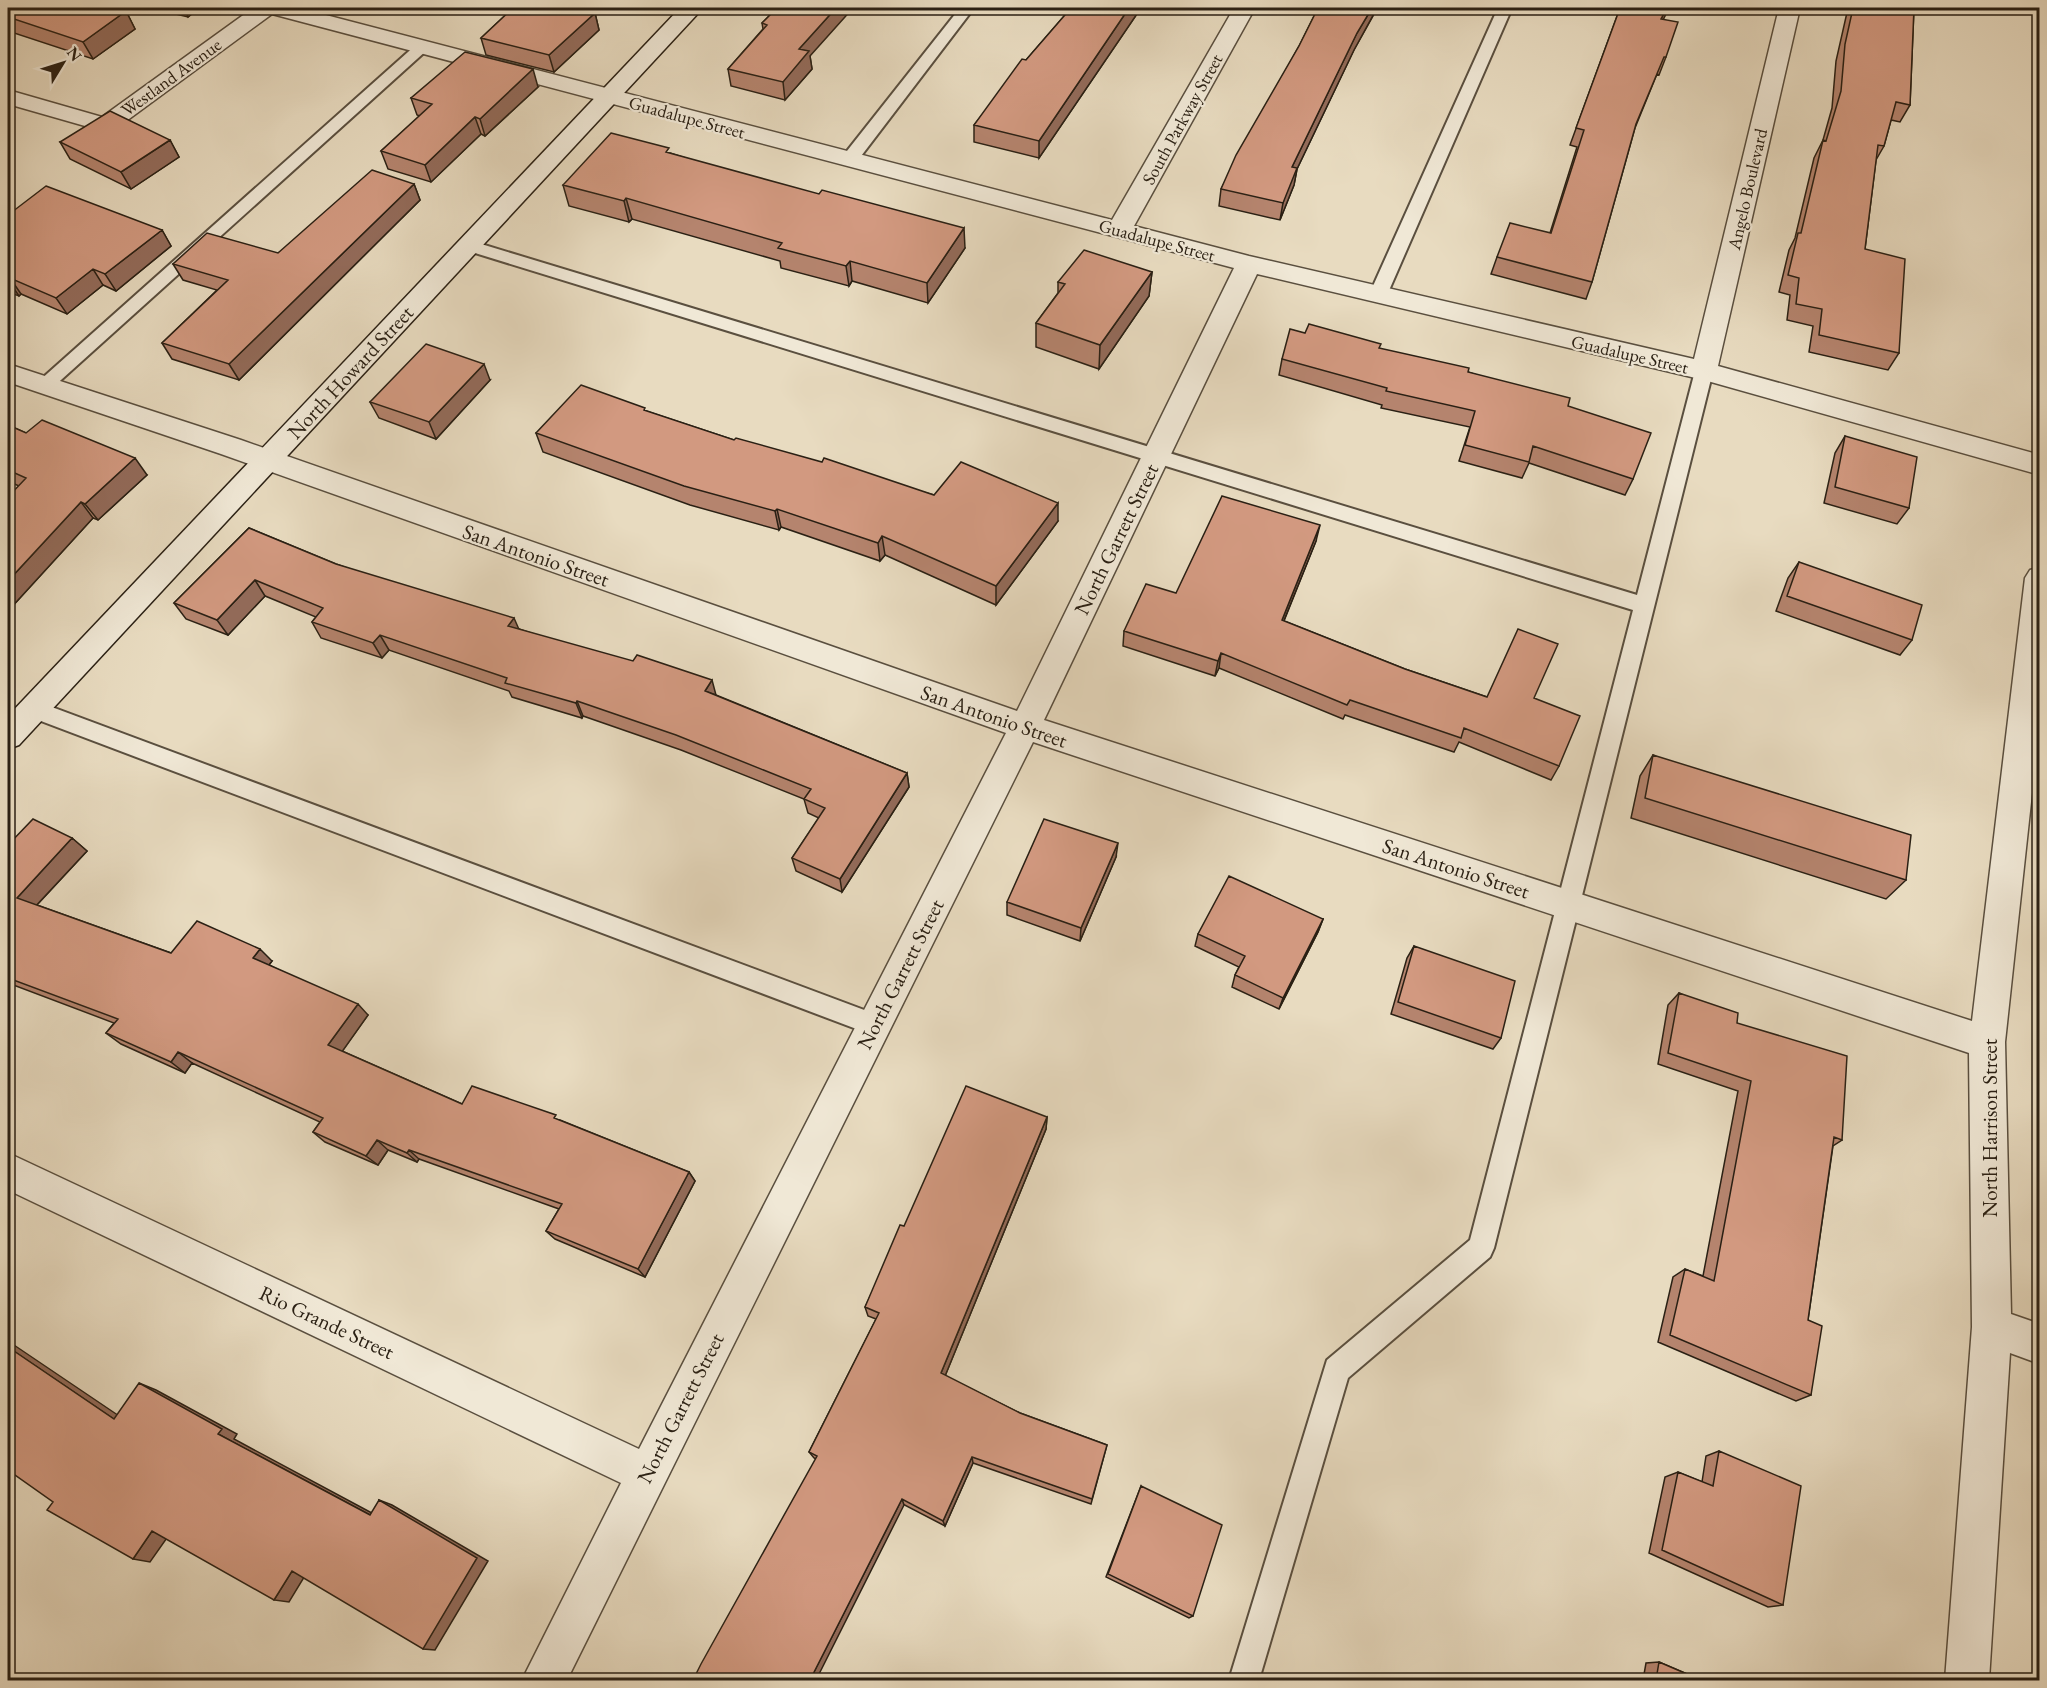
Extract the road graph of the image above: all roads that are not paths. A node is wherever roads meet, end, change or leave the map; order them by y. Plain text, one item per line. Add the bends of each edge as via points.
1 (266, 8) edge
2 (276, 8) edge
3 (692, 8) edge
4 (967, 8) edge
5 (1245, 8) edge
6 (1505, 8) edge
7 (1790, 8) edge
8 (422, 46) junction
9 (608, 96) junction
10 (8, 97) edge
11 (849, 160) junction
12 (1119, 230) junction
13 (468, 245) junction
14 (1249, 264) junction
15 (1378, 295) junction
16 (1704, 371) junction
17 (8, 373) edge
18 (45, 385) junction
19 (1157, 456) junction
20 (267, 460) junction
21 (2040, 465) edge
22 (2040, 578) edge
23 (1644, 605) junction
24 (33, 709) junction
25 (1025, 727) junction
26 (8, 736) edge
27 (1569, 905) junction
28 (875, 1025) junction
29 (1987, 1042) junction
30 (8, 1171) edge
31 (1992, 1327) junction
32 (2040, 1344) edge
33 (647, 1474) junction
34 (544, 1680) edge
35 (1244, 1680) edge
36 (1967, 1680) edge

1 - 10 street, Westland Avenue via 106,125
2 - 8 street, Guadalupe Street
3 - 9 street, North Howard Street
4 - 11 lane
5 - 12 street, South Parkway Street
6 - 15 lane
7 - 16 street, Angelo Boulevard
8 - 9 street, Guadalupe Street
8 - 18 lane
9 - 11 street, Guadalupe Street
9 - 13 street, North Howard Street
11 - 12 street, Guadalupe Street
12 - 14 street, Guadalupe Street
13 - 19 lane
13 - 20 street, North Howard Street
14 - 15 street, Guadalupe Street
14 - 19 street, North Garrett Street
15 - 16 street, Guadalupe Street
16 - 21 street, Guadalupe Street
16 - 23 lane
17 - 18 street, San Antonio Street
18 - 20 street, San Antonio Street
19 - 23 lane
19 - 25 street, North Garrett Street
20 - 24 street, North Howard Street
20 - 25 street, San Antonio Street
22 - 29 street, North Harrison Street
23 - 27 lane
24 - 26 street, North Howard Street
24 - 28 lane
25 - 27 street, San Antonio Street
25 - 28 street, North Garrett Street
27 - 29 street, San Antonio Street
27 - 35 lane via 1481,1248 1337,1370
28 - 33 street, North Garrett Street
29 - 31 street, North Harrison Street
30 - 33 street, Rio Grande Street
31 - 32 street
31 - 36 street, North Harrison Street
33 - 34 street, North Garrett Street

